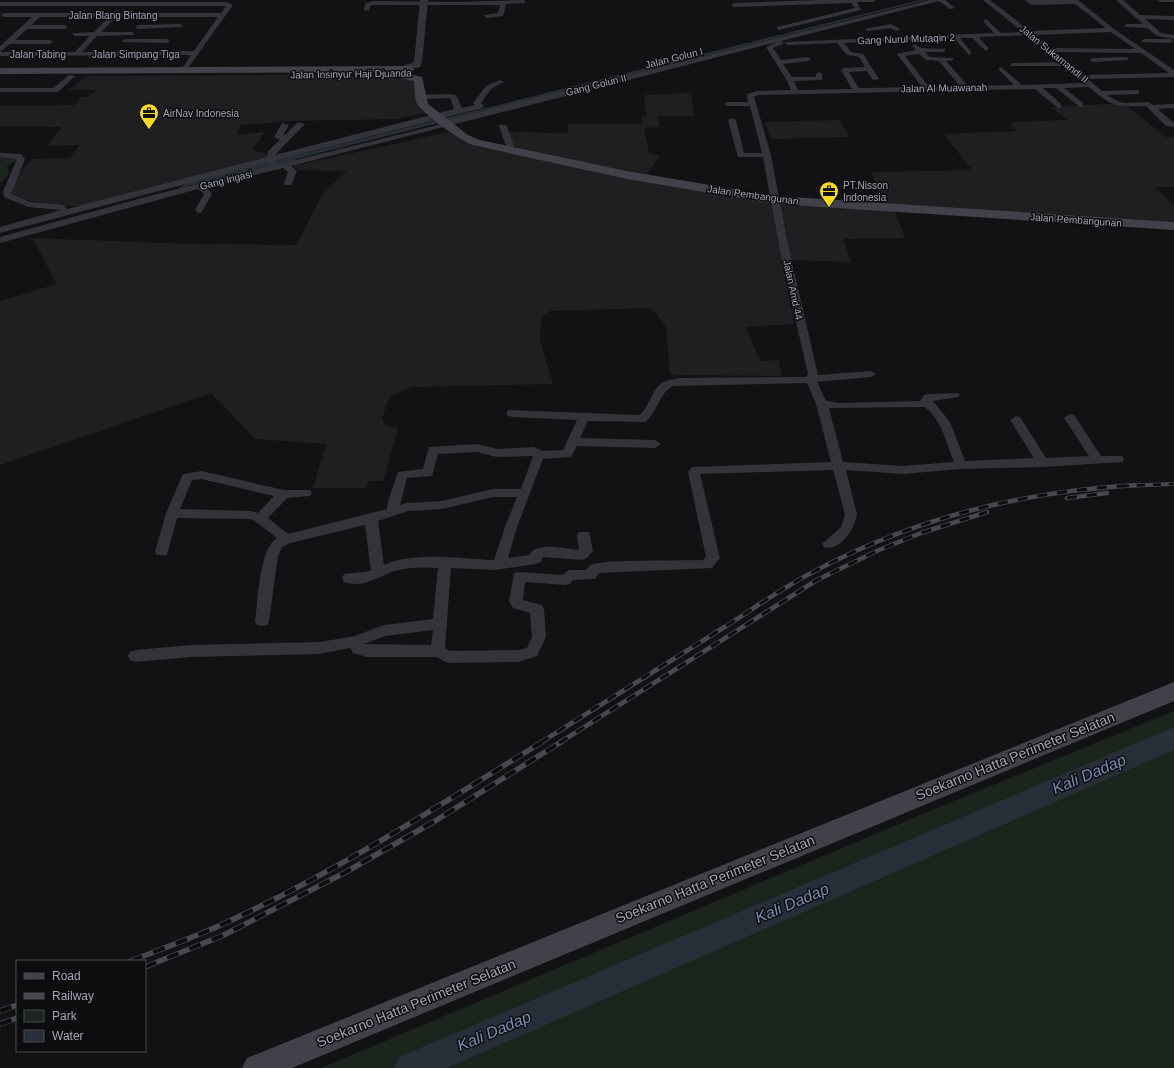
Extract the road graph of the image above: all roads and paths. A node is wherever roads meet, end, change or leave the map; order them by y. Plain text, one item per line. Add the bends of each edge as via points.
1 (865, 0) edge
2 (873, 0) edge
3 (907, 0) edge
4 (937, 0) edge
5 (940, 0) edge
6 (986, 0) edge
7 (1028, 0) edge
8 (1119, 0) edge
9 (1160, 0) edge
10 (1174, 0) edge
11 (523, 1) edge
12 (834, 1) edge
13 (854, 1) junction
14 (169, 2) edge
15 (426, 2) edge
16 (1077, 2) edge
17 (6, 3) edge
18 (503, 3) junction
19 (17, 4) junction
20 (125, 4) junction
21 (755, 4) junction
22 (734, 5) dead end
23 (1059, 5) dead end
24 (952, 8) dead end
25 (0, 9) edge
26 (525, 9) dead end
27 (367, 10) dead end
28 (758, 11) dead end
29 (38, 15) junction
30 (78, 15) junction
31 (114, 15) junction
32 (148, 15) junction
33 (189, 15) junction
34 (223, 15) junction
35 (487, 16) dead end
36 (2, 17) edge
37 (1138, 17) junction
38 (1174, 18) edge
39 (855, 21) junction
40 (986, 21) dead end
41 (1127, 26) dead end
42 (1147, 26) junction
43 (25, 27) junction
44 (883, 27) junction
45 (779, 28) dead end
46 (897, 29) dead end
47 (1112, 30) junction
48 (1066, 32) junction
49 (75, 34) dead end
50 (96, 34) junction
51 (1030, 34) junction
52 (1000, 35) junction
53 (974, 36) junction
54 (956, 37) junction
55 (1174, 37) edge
56 (934, 38) junction
57 (1161, 38) junction
58 (888, 39) junction
59 (908, 39) junction
60 (1073, 39) dead end
61 (125, 41) junction
62 (771, 41) junction
63 (1144, 41) dead end
64 (1174, 41) edge
65 (9, 42) junction
66 (840, 42) junction
67 (986, 49) dead end
68 (0, 50) edge
69 (1050, 50) junction
70 (920, 51) junction
71 (1144, 51) junction
72 (195, 53) junction
73 (969, 53) dead end
74 (0, 54) edge
75 (37, 54) junction
76 (76, 54) junction
77 (115, 54) junction
78 (158, 54) junction
79 (947, 54) junction
80 (1154, 58) junction
81 (808, 59) dead end
82 (941, 59) junction
83 (1093, 60) dead end
84 (779, 62) junction
85 (1064, 64) junction
86 (1013, 65) dead end
87 (1165, 66) junction
88 (1151, 67) dead end
89 (870, 69) junction
90 (1001, 69) dead end
91 (0, 71) edge
92 (183, 71) junction
93 (399, 71) junction
94 (423, 71) junction
95 (324, 72) junction
96 (79, 74) junction
97 (98, 74) junction
98 (610, 74) dead end
99 (819, 74) dead end
100 (1174, 74) edge
101 (0, 76) edge
102 (1082, 77) junction
103 (790, 79) junction
104 (876, 79) dead end
105 (500, 82) dead end
106 (1092, 85) junction
107 (1019, 86) junction
108 (1036, 86) junction
109 (1058, 86) junction
110 (966, 88) junction
111 (927, 89) junction
112 (0, 90) edge
113 (856, 90) junction
114 (795, 92) junction
115 (1136, 92) dead end
116 (1102, 93) junction
117 (56, 94) dead end
118 (424, 97) junction
119 (39, 98) dead end
120 (728, 104) dead end
121 (753, 104) junction
122 (1080, 105) dead end
123 (1058, 106) dead end
124 (1149, 106) junction
125 (1174, 106) edge
126 (461, 110) junction
127 (444, 120) junction
128 (732, 120) dead end
129 (301, 124) dead end
130 (285, 125) dead end
131 (1172, 125) edge
132 (503, 126) dead end
133 (287, 138) junction
134 (354, 143) junction
135 (508, 148) junction
136 (0, 154) edge
137 (767, 155) junction
138 (274, 163) junction
139 (286, 164) junction
140 (288, 183) dead end
141 (200, 186) junction
142 (3, 191) edge
143 (774, 198) junction
144 (78, 208) junction
145 (199, 210) dead end
146 (1174, 222) edge
147 (1174, 226) edge
148 (0, 230) edge
149 (0, 240) edge
150 (870, 374) dead end
151 (810, 379) junction
152 (954, 395) dead end
153 (927, 402) junction
154 (822, 404) junction
155 (512, 413) dead end
156 (584, 417) junction
157 (1070, 418) dead end
158 (1016, 420) dead end
159 (573, 442) junction
160 (655, 444) dead end
161 (540, 456) junction
162 (1097, 459) junction
163 (1118, 459) dead end
164 (1043, 463) junction
165 (961, 465) junction
166 (839, 466) junction
167 (306, 493) dead end
168 (524, 493) junction
169 (284, 494) junction
170 (393, 511) junction
171 (172, 513) junction
172 (260, 518) junction
173 (371, 519) junction
174 (584, 535) dead end
175 (286, 539) junction
176 (829, 544) dead end
177 (162, 552) dead end
178 (445, 563) junction
179 (500, 564) junction
180 (378, 574) junction
181 (349, 578) dead end
182 (262, 622) dead end
183 (440, 624) junction
184 (356, 641) junction
185 (438, 651) junction
186 (135, 656) dead end
187 (1174, 691) edge
188 (257, 1068) edge

1 - 2 street
1 - 13 street
3 - 62 street, Jalan Golun I
4 - 39 street, Gang Golun II via 899,12
5 - 24 street
6 - 51 street, Jalan Sukamandi II
7 - 16 street via 1032,3
8 - 37 street
9 - 10 street
11 - 18 street
11 - 26 street
12 - 13 street
12 - 21 street via 780,6
13 - 45 street via 859,9 788,23
14 - 20 street
14 - 34 street via 230,5
15 - 18 street
15 - 27 street via 372,3 367,5
15 - 93 street via 417,65
15 - 94 street
16 - 23 street
16 - 47 street
17 - 19 street
17 - 25 street
18 - 35 street via 501,15
19 - 20 street
19 - 36 street
20 - 31 street
21 - 22 street
21 - 28 street
29 - 30 street, Jalan Blang Bintang
29 - 36 street, Jalan Blang Bintang
29 - 43 street
30 - 31 street, Jalan Blang Bintang
30 - 43 street via 63,29
31 - 32 street, Jalan Blang Bintang
31 - 50 street
32 - 33 street, Jalan Blang Bintang
32 - 33 street via 137,28 178,28
33 - 34 street, Jalan Blang Bintang
34 - 72 street
37 - 38 street
37 - 42 street
39 - 44 street via 868,31
39 - 62 street, Gang Golun II
40 - 52 street
41 - 42 street
42 - 57 street
43 - 65 street
44 - 46 street
44 - 58 street
47 - 48 street, Gang Nurul Mutaqin 2
47 - 71 street
48 - 51 street, Gang Nurul Mutaqin 2
48 - 60 street
49 - 50 street
50 - 61 street via 132,34
50 - 76 street
51 - 52 street, Gang Nurul Mutaqin 2
51 - 69 street, Jalan Sukamandi II
52 - 53 street, Gang Nurul Mutaqin 2
53 - 54 street, Gang Nurul Mutaqin 2
53 - 67 street
54 - 56 street, Gang Nurul Mutaqin 2
54 - 73 street
55 - 57 street
56 - 59 street, Gang Nurul Mutaqin 2
56 - 79 street
57 - 63 street
57 - 64 street
58 - 59 street, Gang Nurul Mutaqin 2
58 - 66 street, Gang Nurul Mutaqin 2
59 - 70 street
61 - 77 street
61 - 78 street via 169,39
62 - 66 street, Gang Nurul Mutaqin 2
62 - 84 street via 769,47
62 - 98 street, Jalan Golun I
62 - 127 street, Gang Golun II
65 - 68 street
65 - 75 street via 52,39
66 - 89 street via 850,54 861,56
69 - 71 street
69 - 85 street, Jalan Sukamandi II
70 - 79 street
70 - 82 street via 928,59
70 - 111 street via 900,54
71 - 80 street
72 - 78 street, Jalan Simpang Tiga
72 - 92 street
74 - 75 street, Jalan Tabing
75 - 76 street, Jalan Tabing
76 - 77 street, Jalan Simpang Tiga
77 - 78 street, Jalan Simpang Tiga
79 - 82 street
80 - 83 street
80 - 87 street
81 - 84 street
82 - 110 street
84 - 103 street
85 - 86 street
85 - 102 street, Jalan Sukamandi II
87 - 88 street
87 - 100 street
89 - 104 street
89 - 113 street via 844,70
90 - 107 street
91 - 96 main road, Jalan Insinyur Haji Djuanda
92 - 95 main road, Jalan Insinyur Haji Djuanda
92 - 97 main road, Jalan Insinyur Haji Djuanda
93 - 94 main road, Jalan Insinyur Haji Djuanda
93 - 95 main road, Jalan Insinyur Haji Djuanda
93 - 127 main road, Jalan Pembangunan via 418,79 420,99 424,106
94 - 118 main road
95 - 97 main road, Jalan Insinyur Haji Djuanda
96 - 97 main road, Jalan Insinyur Haji Djuanda
96 - 101 main road, Jalan Insinyur Haji Djuanda
96 - 112 street via 55,90
99 - 103 street via 820,79
100 - 102 street
102 - 106 street, Jalan Sukamandi II
103 - 114 street
105 - 126 street via 484,90 477,103 484,105
106 - 109 street, Jalan Al Muawanah
106 - 116 street, Jalan Sukamandi II
107 - 108 street, Jalan Al Muawanah
107 - 110 street, Jalan Al Muawanah
108 - 109 street, Jalan Al Muawanah
108 - 123 street
109 - 122 street
110 - 111 street, Jalan Al Muawanah
111 - 113 street, Jalan Al Muawanah
113 - 114 street, Jalan Al Muawanah
114 - 121 street, Jalan Al Muawanah via 752,94 750,96
115 - 116 street
116 - 124 street, Jalan Sukamandi II via 1110,102
117 - 119 street
118 - 126 street via 453,97 456,107
118 - 127 main road, Jalan Pembangunan via 427,104
120 - 121 street
121 - 137 street
124 - 125 street
124 - 131 street
126 - 127 street
127 - 134 street, Gang Irigasi
127 - 134 street
127 - 135 main road, Jalan Pembangunan via 480,141
127 - 143 main road, Jalan Pembangunan via 476,143 491,147 627,175
128 - 137 street via 741,155
129 - 133 street
130 - 133 street via 278,137
132 - 135 street via 510,146
133 - 138 street via 271,153
134 - 138 street
134 - 139 street, Gang Irigasi
135 - 143 main road, Jalan Pembangunan
136 - 142 street via 18,156 21,159
137 - 143 street
138 - 139 street, Gang Irigasi
138 - 141 street, Gang Irigasi
138 - 144 street
139 - 140 street via 288,169 293,171
141 - 145 street via 208,194
141 - 149 street, Gang Irigasi
142 - 144 street via 12,198 28,204
143 - 146 main road, Jalan Pembangunan
143 - 147 main road, Jalan Pembangunan
143 - 151 street, Jalan Amd 44 via 799,319 814,374
144 - 148 street
150 - 151 street
151 - 154 street
151 - 156 street via 676,382 664,387 647,416 641,419
152 - 153 street via 928,397
153 - 154 street via 840,406
153 - 165 street via 942,417
154 - 166 street
155 - 156 street
156 - 159 street
157 - 162 street
158 - 164 street
159 - 160 street
159 - 161 street via 567,454
161 - 168 street
161 - 170 street via 534,452 498,453 477,448 433,450 428,473 402,475
162 - 163 street
162 - 164 street
164 - 165 street
165 - 166 street via 903,470
166 - 176 street via 851,514 845,532
166 - 185 street via 696,470 695,479 713,558 707,565 613,567 595,569 590,575 569,576 565,580 519,577 516,601 518,604 537,609 538,614 539,637 532,652 518,656 448,657
167 - 169 street
168 - 170 street via 493,493 442,505
168 - 179 street
169 - 171 street via 194,475 184,480
169 - 172 street
170 - 173 street
171 - 172 street via 240,514
171 - 177 street
172 - 175 street
173 - 175 street
173 - 180 street
174 - 179 street via 586,551 582,555 541,552 536,555 536,559
175 - 182 street via 277,544 271,556
178 - 179 street
178 - 180 street via 422,562 394,566
178 - 183 street
180 - 181 street via 371,577
183 - 184 street via 384,631
183 - 185 street
184 - 185 street via 358,649 367,651
184 - 186 street via 319,648 192,651
187 - 188 main road, Soekarno Hatta Perimeter Selatan

